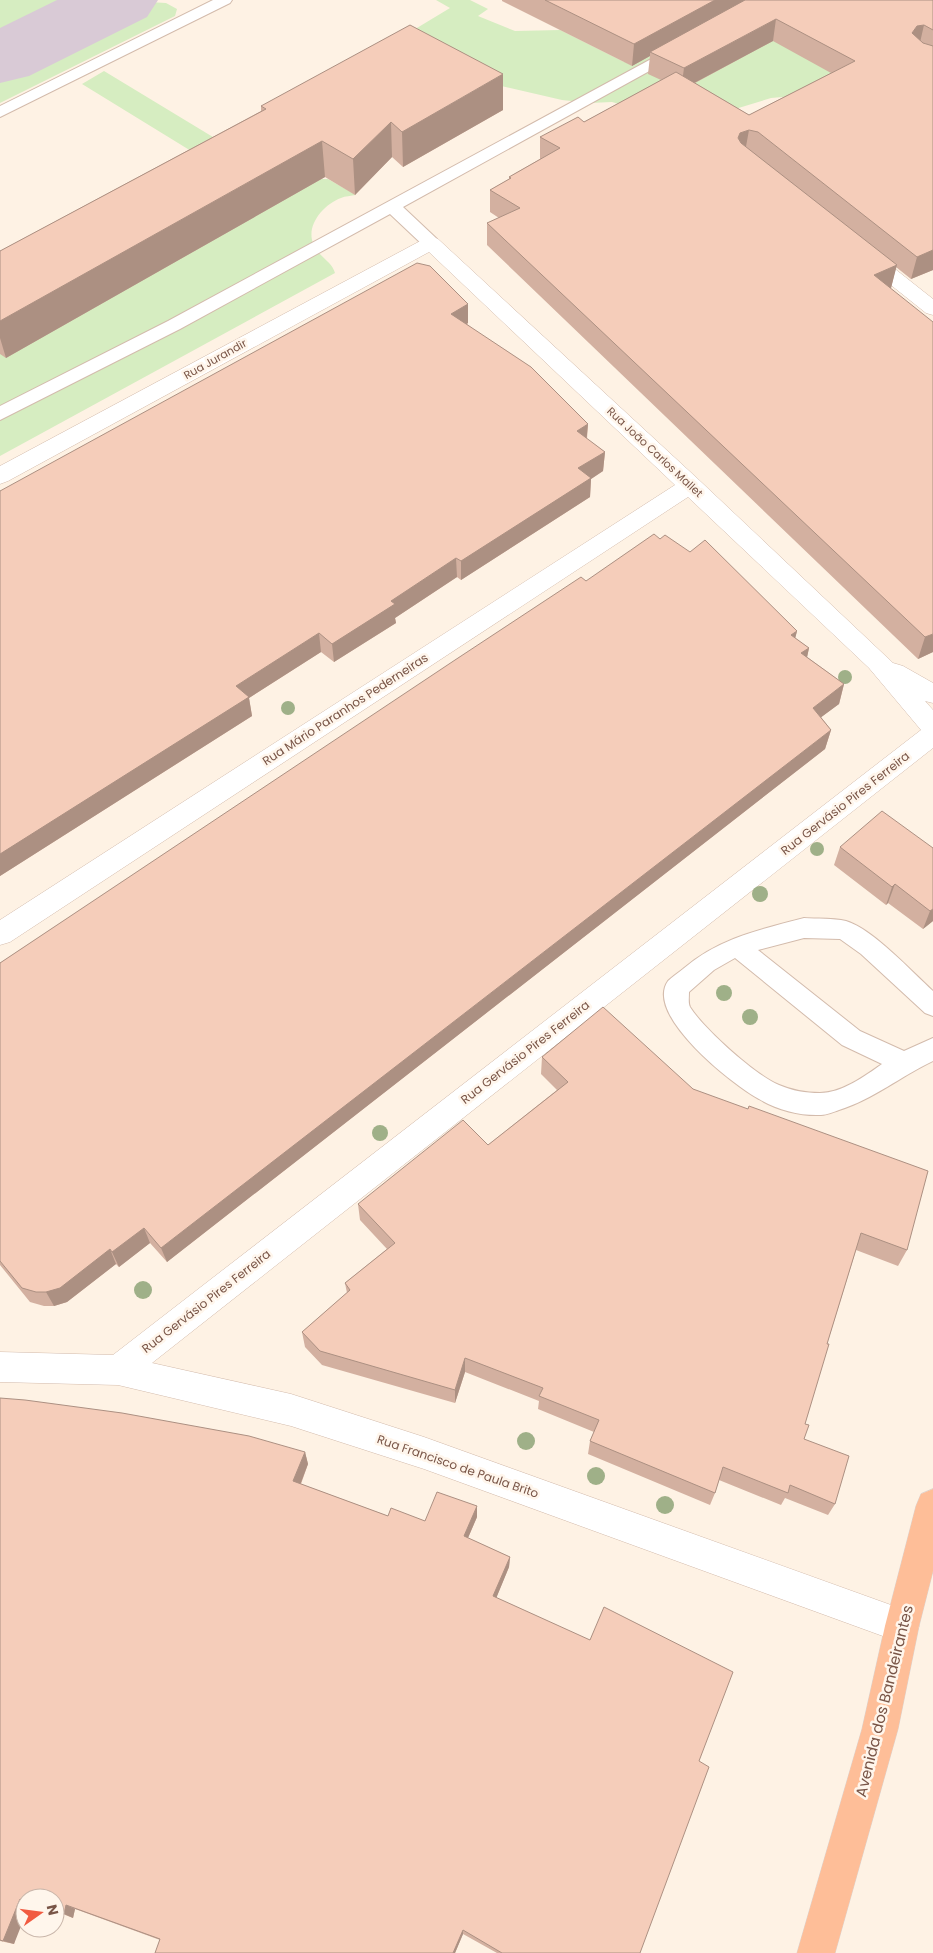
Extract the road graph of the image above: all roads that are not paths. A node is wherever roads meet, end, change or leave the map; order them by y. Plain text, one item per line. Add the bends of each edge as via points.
1 (225, 0) edge
2 (690, 43) edge
3 (0, 112) edge
4 (392, 206) junction
5 (846, 240) edge
6 (431, 243) junction
7 (933, 309) edge
8 (0, 414) edge
9 (0, 476) edge
10 (691, 485) junction
11 (878, 662) junction
12 (933, 694) edge
13 (933, 727) edge
14 (933, 734) edge
15 (0, 934) edge
16 (737, 946) junction
17 (933, 1006) edge
18 (933, 1049) edge
19 (904, 1063) junction
20 (0, 1367) edge
21 (118, 1370) junction
22 (933, 1506) edge
23 (902, 1626) junction
24 (816, 1953) edge

1 - 3 lane
2 - 4 lane
4 - 6 lane
4 - 8 lane via 174,325
5 - 7 street
6 - 9 street, Rua Jurandir
6 - 10 street, Rua João Carlos Mallet
10 - 11 street, Rua João Carlos Mallet
10 - 15 street, Rua Mário Paranhos Pederneiras
11 - 12 street, Rua João Carlos Mallet
11 - 13 street, Rua João Carlos Mallet
14 - 21 street, Rua Gervásio Pires Ferreira
16 - 17 lane via 804,928 844,930 869,947
16 - 19 lane via 851,1038
16 - 19 lane via 706,963 677,988 677,1008 700,1037 728,1063 768,1092 796,1104 824,1104 876,1083
18 - 19 lane
20 - 21 street, Rua Francisco de Paula Brito
21 - 23 street, Rua Francisco de Paula Brito via 291,1410 424,1453
22 - 23 highway, Avenida dos Bandeirantes
23 - 24 highway, Avenida dos Bandeirantes via 880,1730

